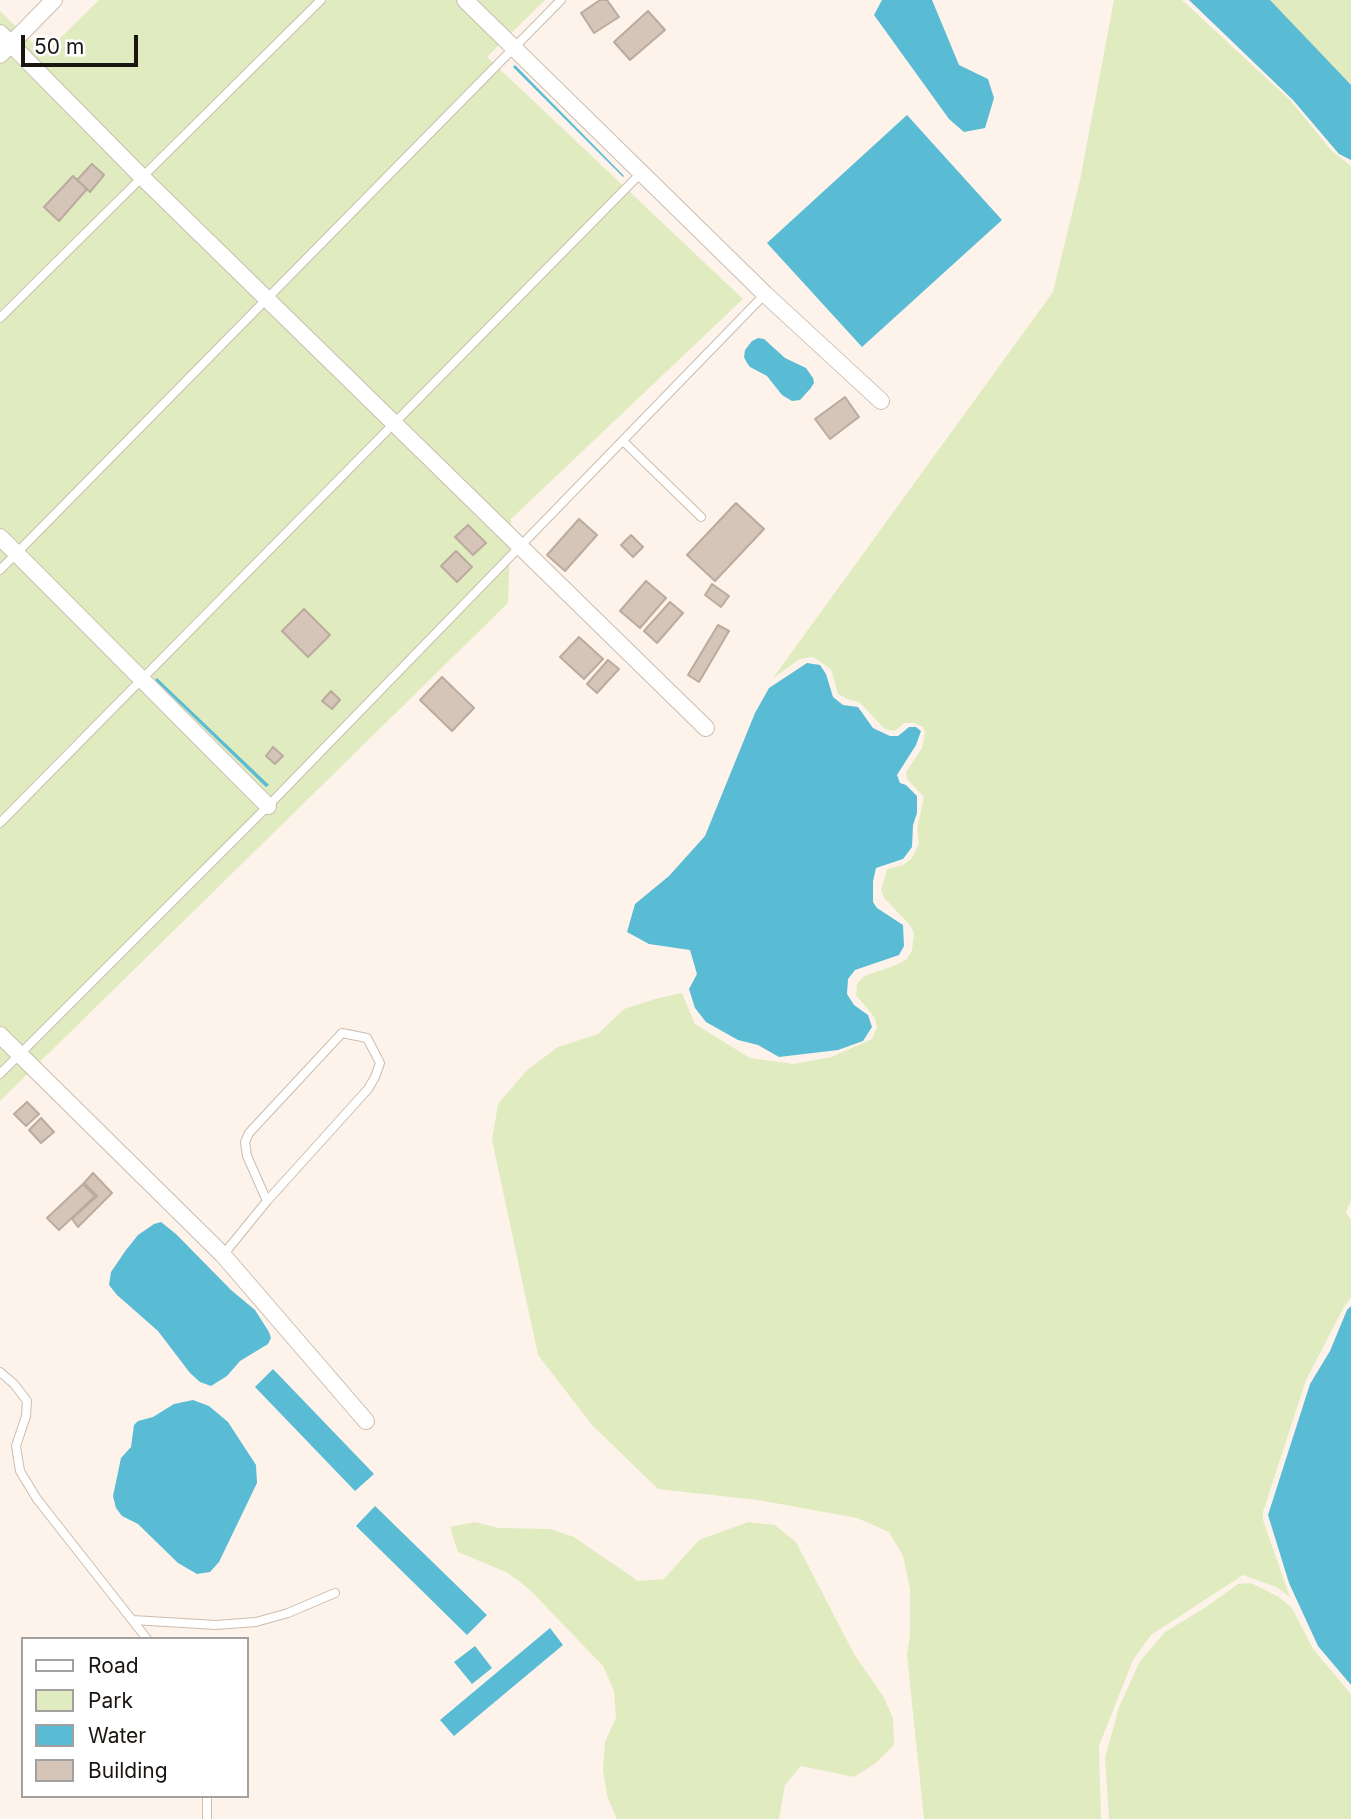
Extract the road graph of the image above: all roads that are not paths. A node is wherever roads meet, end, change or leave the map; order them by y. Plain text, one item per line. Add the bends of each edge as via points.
1 (54, 0) edge
2 (321, 0) edge
3 (465, 0) edge
4 (561, 0) edge
5 (3, 44) edge
6 (514, 48) junction
7 (641, 173) junction
8 (142, 177) junction
9 (765, 294) junction
10 (267, 299) junction
11 (0, 318) edge
12 (881, 401) dead end
13 (394, 424) junction
14 (622, 441) junction
15 (701, 517) dead end
16 (0, 537) edge
17 (520, 547) junction
18 (17, 554) junction
19 (0, 570) edge
20 (142, 679) junction
21 (706, 728) dead end
22 (268, 806) junction
23 (0, 822) edge
24 (0, 1035) edge
25 (19, 1054) junction
26 (0, 1074) edge
27 (267, 1202) junction
28 (223, 1255) junction
29 (0, 1372) edge
30 (366, 1420) dead end
31 (335, 1592) dead end
32 (133, 1619) junction
33 (146, 1637) edge
34 (207, 1798) edge
35 (207, 1819) edge

1 - 5 street
2 - 8 lane
3 - 6 street
4 - 6 lane
5 - 8 street
6 - 7 street
6 - 10 lane
7 - 9 street
7 - 13 lane
8 - 10 street
8 - 11 lane
9 - 12 street
9 - 14 lane
10 - 13 street
10 - 18 lane
13 - 17 street
13 - 20 lane
14 - 15 lane
14 - 17 lane
16 - 18 street
17 - 21 street
17 - 22 lane
18 - 19 lane
18 - 20 street
20 - 22 street
20 - 23 lane
22 - 25 lane
24 - 25 street
25 - 26 lane
25 - 28 street
27 - 27 lane via 368,1089 380,1063 367,1038 342,1033 249,1133 247,1156
27 - 28 lane
28 - 30 street
29 - 32 lane via 27,1401 16,1446 20,1471
31 - 32 lane via 256,1622 216,1625
32 - 33 lane
34 - 35 lane

